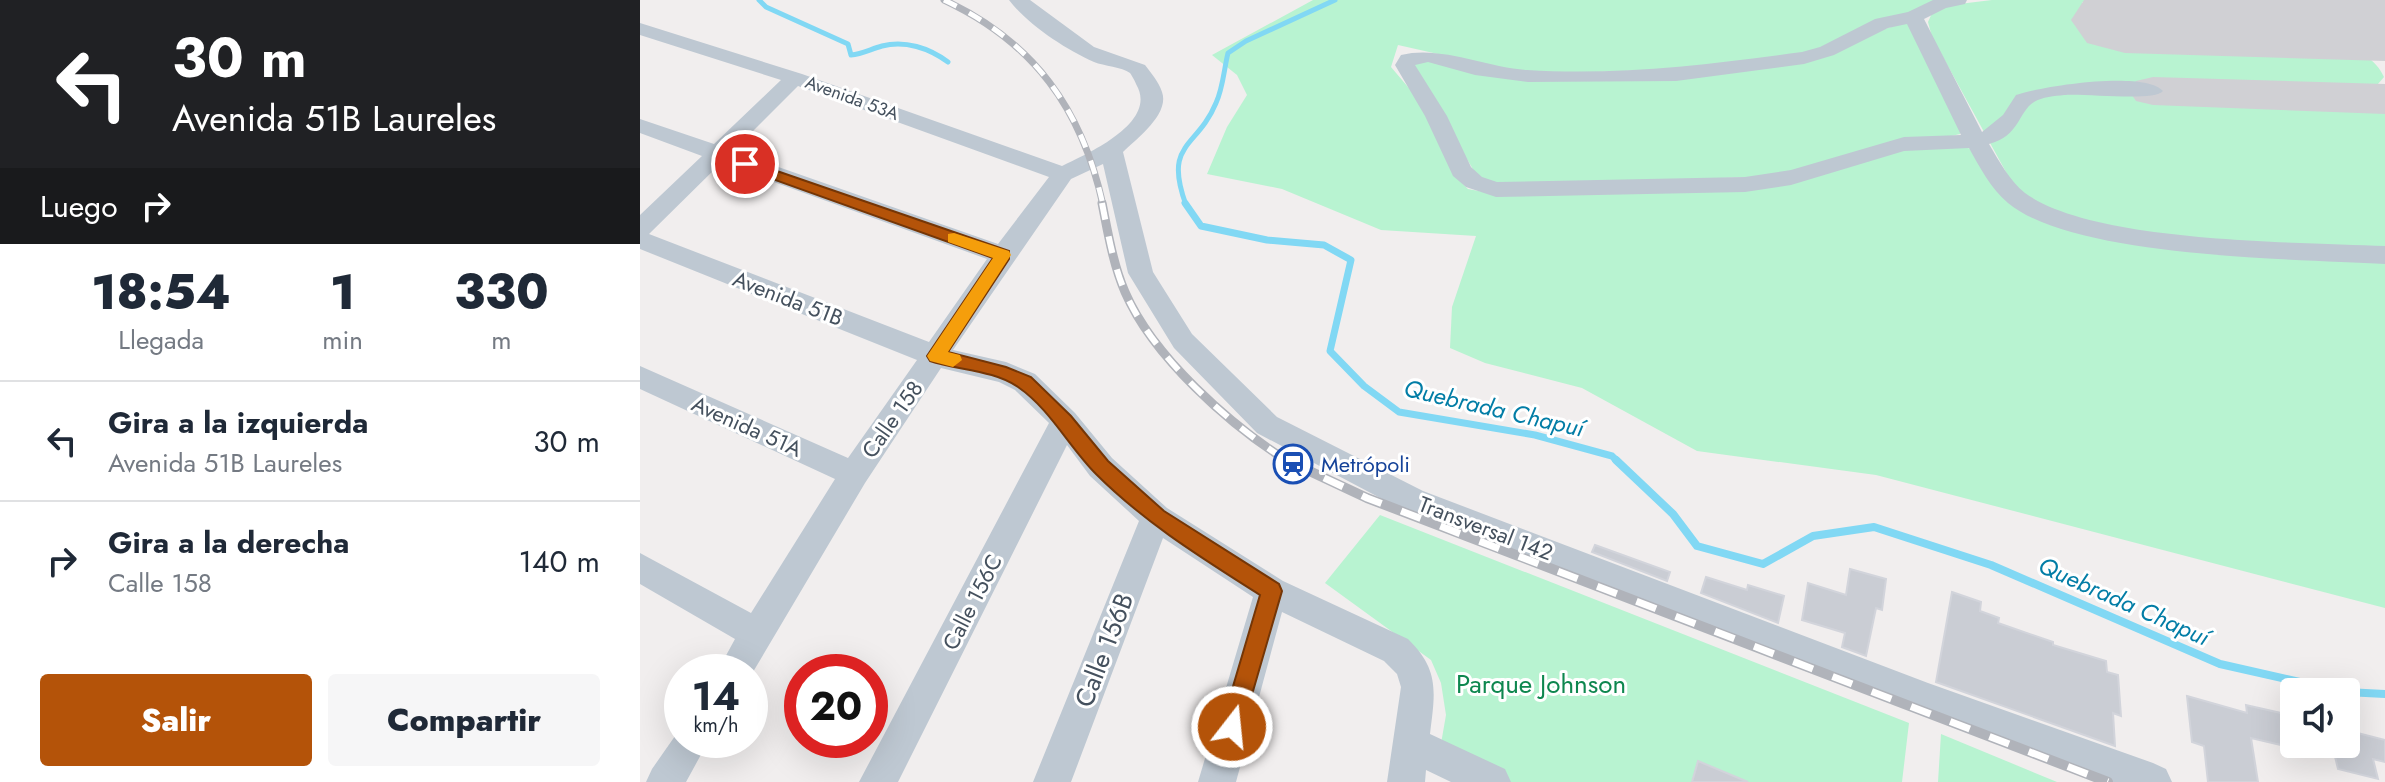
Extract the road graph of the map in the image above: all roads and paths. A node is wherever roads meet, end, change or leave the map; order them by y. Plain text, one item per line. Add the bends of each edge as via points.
1 (1018, 0) edge
2 (1958, 0) edge
3 (1913, 17) junction
4 (640, 29) edge
5 (795, 78) junction
6 (2153, 91) dead end
7 (640, 126) edge
8 (1977, 141) junction
9 (1111, 151) junction
10 (716, 154) junction
11 (1063, 174) junction
12 (640, 229) edge
13 (640, 240) edge
14 (1003, 255) junction
15 (2385, 255) edge
16 (936, 356) junction
17 (640, 377) edge
18 (1065, 421) junction
19 (854, 474) junction
20 (1156, 517) junction
21 (640, 567) edge
22 (1271, 591) junction
23 (758, 634) junction
24 (745, 654) edge
25 (1413, 745) junction
26 (680, 758) edge
27 (665, 782) edge
28 (878, 782) edge
29 (1052, 782) edge
30 (1217, 782) edge
31 (1406, 782) edge
32 (1492, 782) edge
33 (2153, 782) edge

1 - 9 street via 1085,52 1138,69 1144,77 1153,94 1151,107
2 - 3 street
3 - 8 street
3 - 8 street via 1882,23 1804,58 1676,75 1528,76 1429,56 1408,59 1405,65 1461,171 1496,189 1742,185 1778,181 1908,143
4 - 5 street, Avenida 53A
5 - 10 street
5 - 11 street, Avenida 53A
6 - 8 street via 2044,91 2023,99 2012,123
7 - 10 street
8 - 15 street via 2018,200 2064,223 2165,240
9 - 11 street
9 - 33 street, Transversal 142 via 1141,273 1183,341 1267,425 1412,500
10 - 12 street
10 - 14 street
11 - 14 street, Calle 158
13 - 16 street, Avenida 51B
14 - 16 street, Calle 158
16 - 18 street, Avenida 51B via 1025,382
16 - 19 street, Calle 158
17 - 19 street, Avenida 51A
18 - 20 street, Avenida 51B via 1101,467
18 - 28 street, Calle 156C
19 - 23 street, Calle 158
20 - 22 street, Avenida 51B
20 - 29 street, Calle 156B
21 - 23 street
22 - 25 street, Avenida 51B via 1396,650 1411,665 1418,687
22 - 30 street
23 - 24 street, Calle 158
25 - 31 street
25 - 32 street
26 - 27 street

